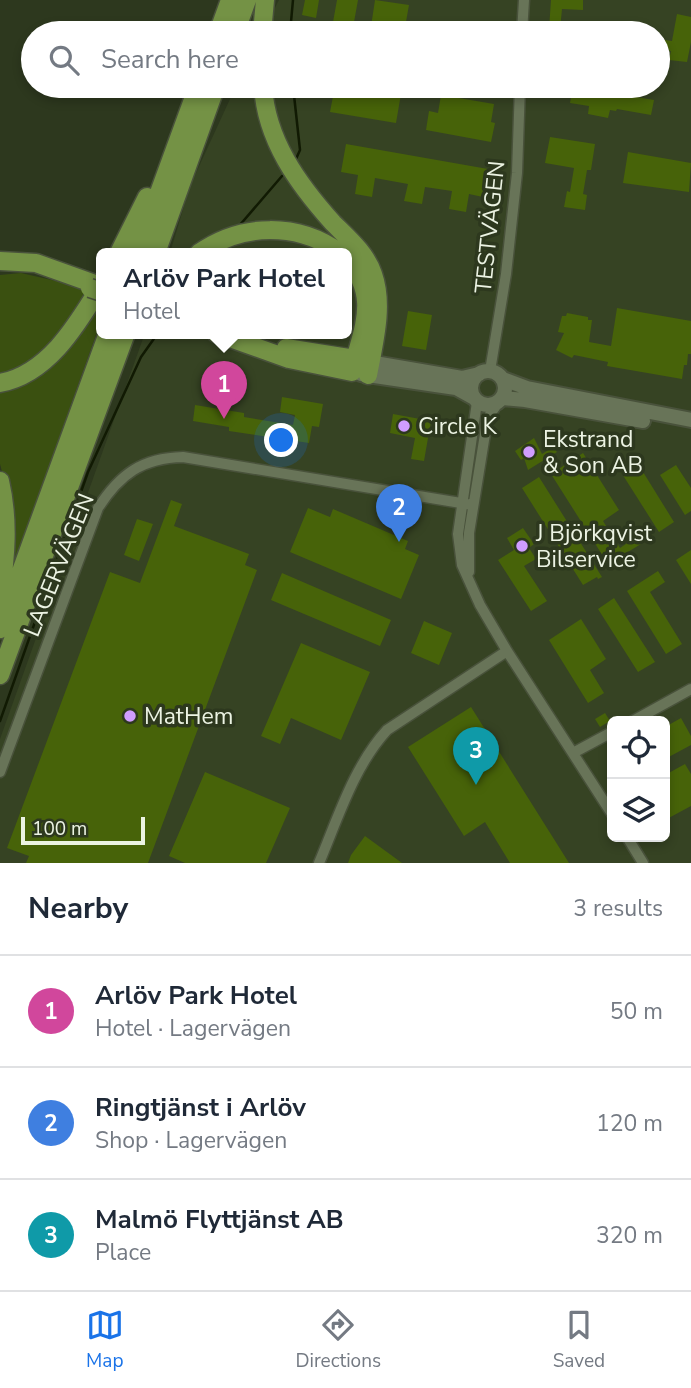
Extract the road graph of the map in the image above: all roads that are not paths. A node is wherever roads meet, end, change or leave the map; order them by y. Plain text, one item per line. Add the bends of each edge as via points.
1 (230, 0) edge
2 (247, 0) edge
3 (265, 0) edge
4 (524, 0) edge
5 (222, 21) edge
6 (239, 21) edge
7 (263, 21) edge
8 (523, 21) edge
9 (193, 98) edge
10 (212, 98) edge
11 (265, 98) edge
12 (520, 98) edge
13 (187, 115) junction
14 (121, 248) edge
15 (139, 248) edge
16 (158, 248) edge
17 (207, 248) edge
18 (331, 248) edge
19 (0, 261) edge
20 (352, 267) edge
21 (0, 271) edge
22 (96, 287) edge
23 (96, 287) edge
24 (96, 289) edge
25 (106, 339) edge
26 (124, 339) edge
27 (135, 339) edge
28 (233, 339) edge
29 (258, 339) edge
30 (362, 367) junction
31 (491, 375) junction
32 (0, 383) edge
33 (476, 400) junction
34 (500, 400) junction
35 (691, 420) edge
36 (691, 428) edge
37 (83, 445) junction
38 (0, 481) edge
39 (461, 504) junction
40 (473, 505) junction
41 (470, 583) junction
42 (0, 596) edge
43 (0, 628) edge
44 (508, 651) junction
45 (0, 675) edge
46 (691, 689) edge
47 (641, 716) edge
48 (607, 735) edge
49 (573, 753) junction
50 (0, 772) edge
51 (607, 806) edge
52 (630, 842) edge
53 (319, 863) edge
54 (643, 863) edge

1 - 5 highway
2 - 6 highway
3 - 7 highway
4 - 8 street
9 - 13 highway
10 - 16 highway
11 - 30 highway via 289,166 304,190 360,251 373,274 379,302
12 - 31 street, TESTVÄGEN via 516,183
13 - 14 highway
13 - 15 highway
17 - 18 highway via 240,233 273,229 311,236
19 - 22 highway via 36,263
20 - 30 highway via 368,306
21 - 23 highway via 34,270
24 - 32 highway via 46,360 27,374
25 - 43 highway
26 - 37 highway
27 - 37 highway
28 - 30 highway via 289,359
29 - 30 highway
30 - 31 main road via 462,378
30 - 33 main road via 456,388
31 - 33 main road via 471,385
31 - 34 main road via 505,388
31 - 35 main road via 527,388
33 - 34 main road via 491,405
33 - 39 street
34 - 36 main road via 525,400
34 - 40 street via 486,428
37 - 45 highway
38 - 42 highway via 6,533
39 - 40 street, LAGERVÄGEN
39 - 41 street via 459,555
39 - 50 street, LAGERVÄGEN via 183,457 139,466 118,482 98,508
40 - 41 street
41 - 44 street
44 - 49 street
44 - 53 street via 387,730 373,745
46 - 47 street
48 - 49 street
49 - 51 street
52 - 54 street

